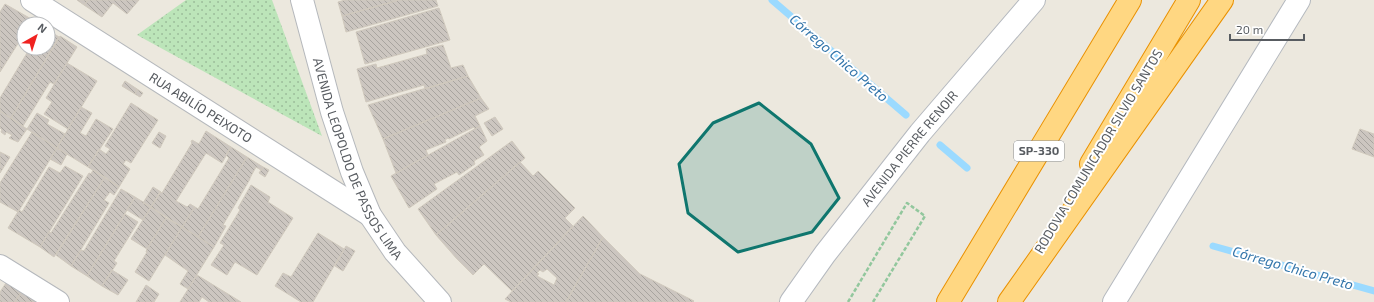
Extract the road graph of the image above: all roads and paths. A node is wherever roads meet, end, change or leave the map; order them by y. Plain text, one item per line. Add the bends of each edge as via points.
1 (32, 0) edge
2 (302, 0) edge
3 (1034, 0) edge
4 (1130, 0) edge
5 (1189, 0) edge
6 (1222, 0) edge
7 (1299, 0) edge
8 (370, 215) junction
9 (0, 266) edge
10 (58, 302) edge
11 (440, 302) edge
12 (791, 302) edge
13 (848, 302) edge
14 (873, 302) edge
15 (948, 302) edge
16 (1008, 302) edge
17 (1114, 302) edge

1 - 8 street, RUA ABILÍO PEIXOTO
2 - 8 street, AVENIDA LEOPOLDO DE PASSOS LIMA via 332,112 352,172
3 - 12 street, AVENIDA PIERRE RENOIR via 920,133 825,254
4 - 15 highway, SP-330
5 - 16 highway, RODOVIA COMUNICADOR SILVIO SANTOS
6 - 16 highway
7 - 17 street
8 - 11 street, AVENIDA LEOPOLDO DE PASSOS LIMA via 395,252
9 - 10 street
13 - 14 path via 907,203 925,216

